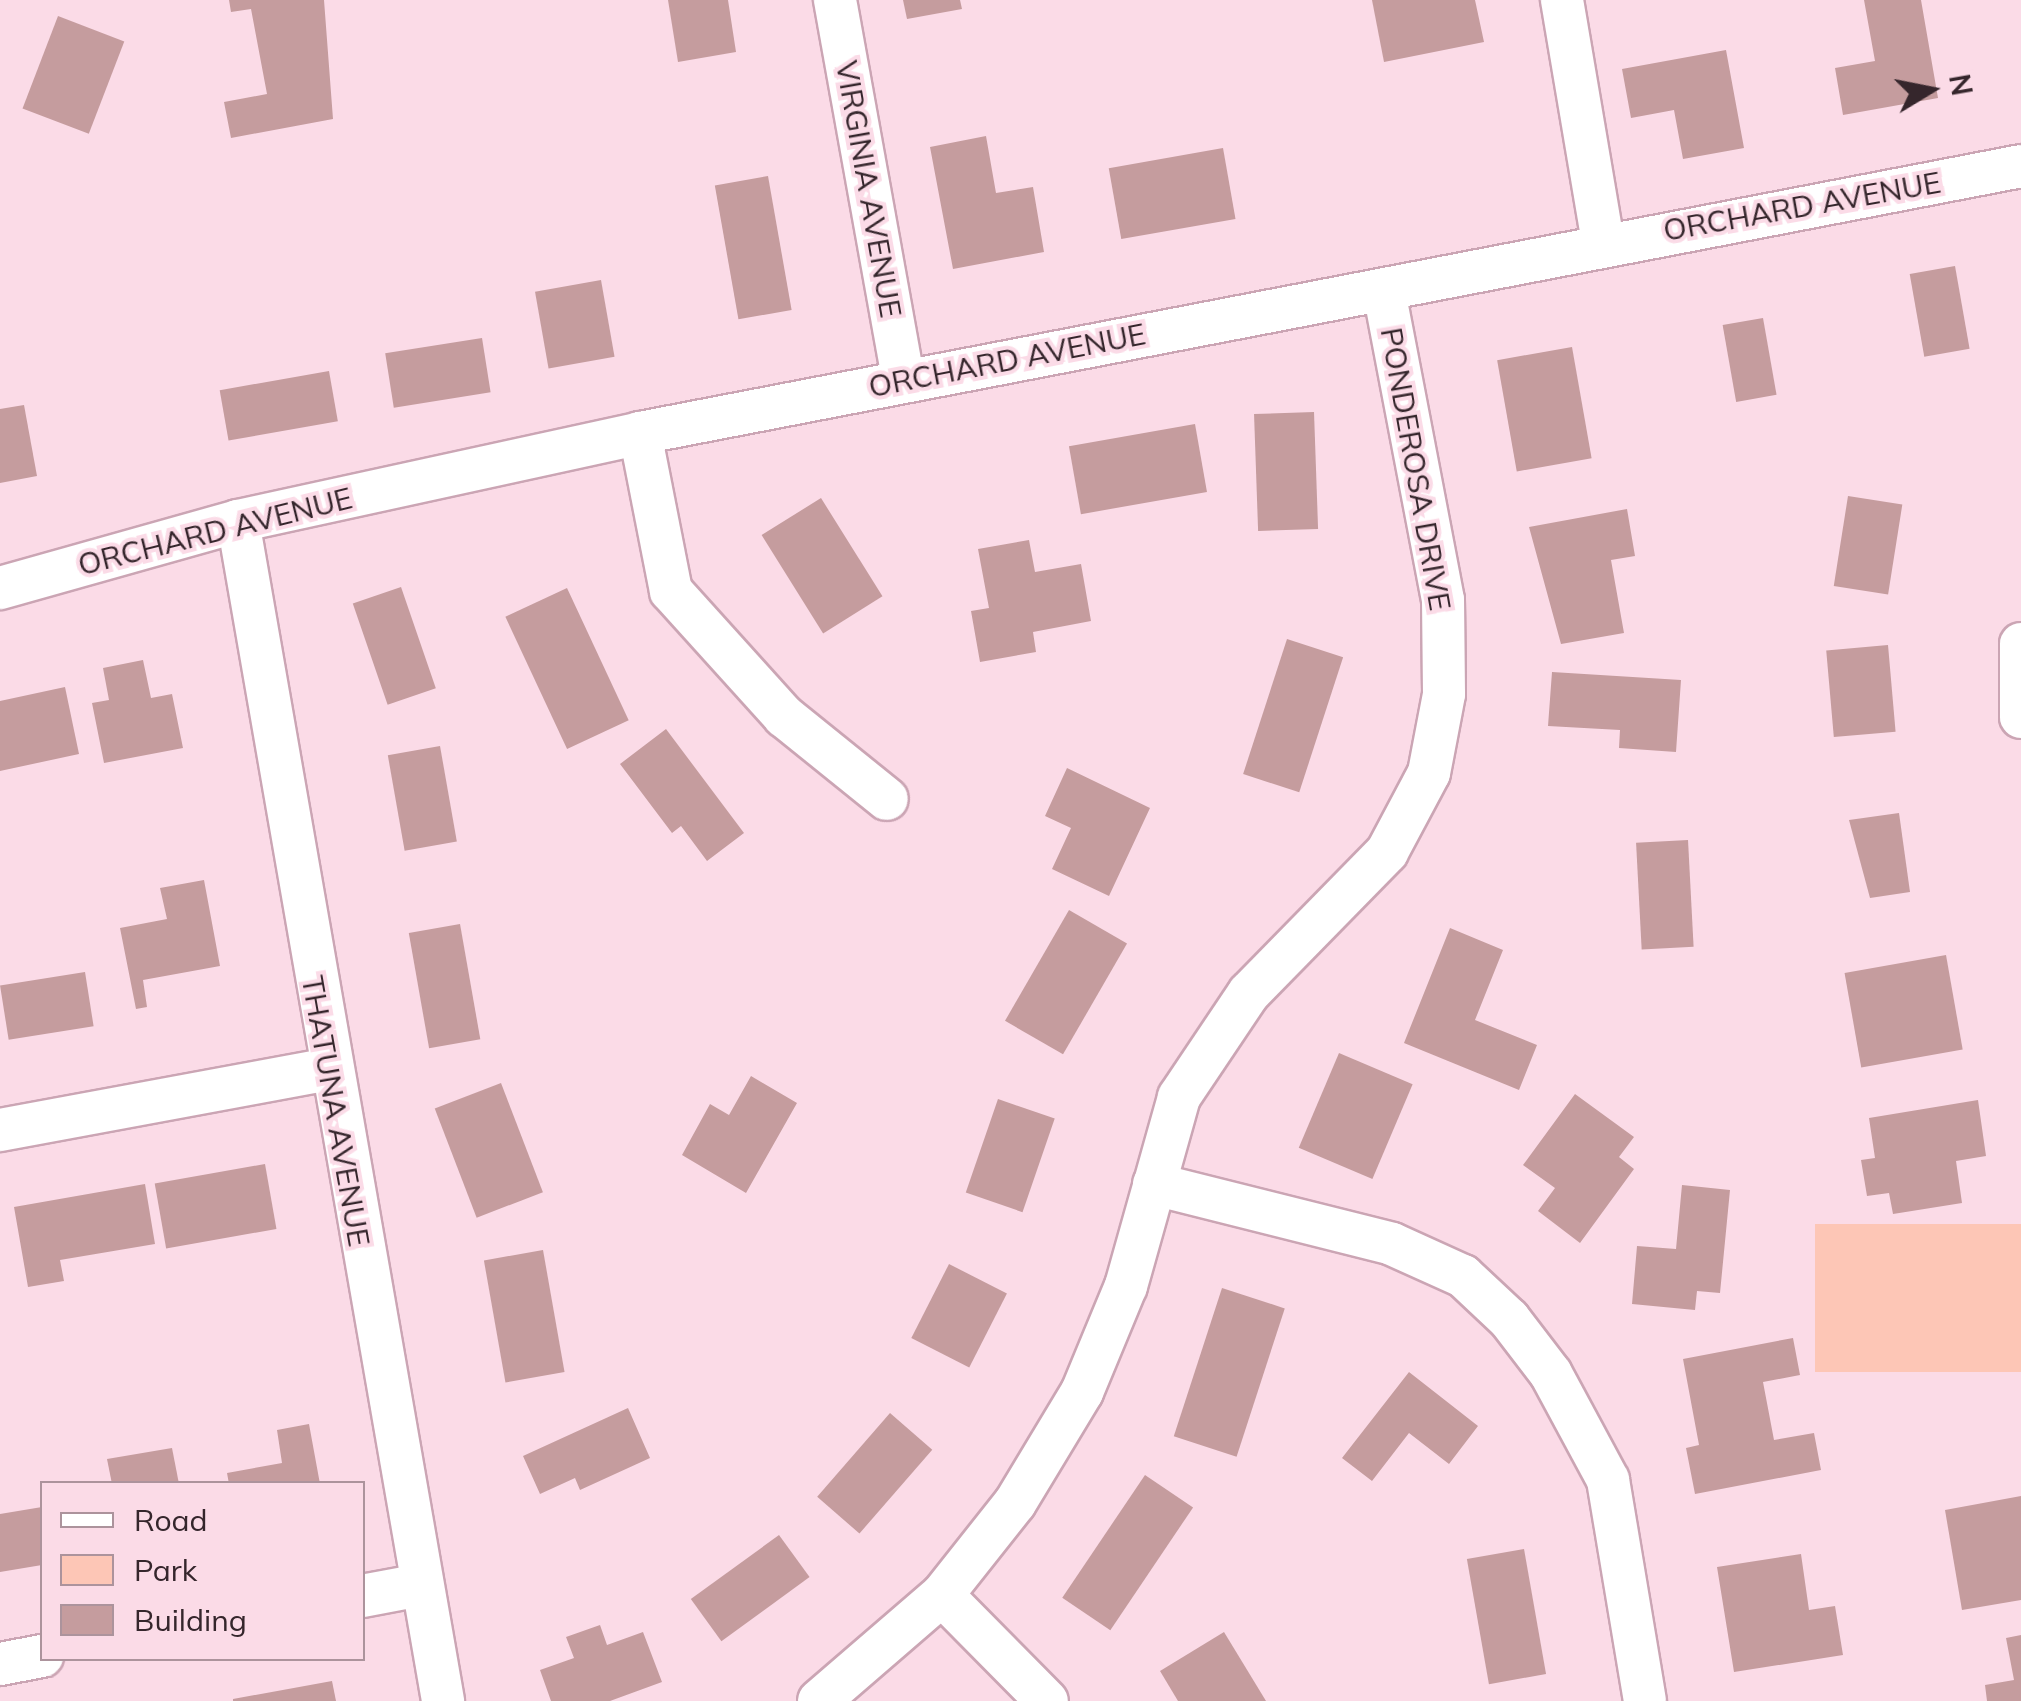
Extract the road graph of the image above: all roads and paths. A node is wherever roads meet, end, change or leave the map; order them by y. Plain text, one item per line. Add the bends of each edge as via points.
1 (835, 0) edge
2 (1562, 0) edge
3 (2021, 166) edge
4 (1604, 243) junction
5 (1384, 291) junction
6 (904, 378) junction
7 (640, 434) junction
8 (238, 520) junction
9 (0, 588) edge
10 (2021, 644) edge
11 (2021, 717) edge
12 (886, 799) dead end
13 (328, 1069) junction
14 (0, 1130) edge
15 (1154, 1184) junction
16 (420, 1585) junction
17 (365, 1595) edge
18 (942, 1596) junction
19 (40, 1656) edge
20 (0, 1664) edge
21 (442, 1701) edge
22 (819, 1701) edge
23 (1047, 1701) edge
24 (1645, 1701) edge

1 - 6 street, VIRGINIA AVENUE
2 - 4 street
3 - 4 street, ORCHARD AVENUE
4 - 5 street, ORCHARD AVENUE
5 - 6 street, ORCHARD AVENUE
5 - 15 street, PONDEROSA DRIVE via 1444,600 1444,694 1429,773 1388,852 1212,1044 1179,1097
6 - 7 street, ORCHARD AVENUE
7 - 8 street, ORCHARD AVENUE
7 - 12 street via 671,591 784,716
8 - 9 street, ORCHARD AVENUE
8 - 13 street, THATUNA AVENUE
10 - 11 street
13 - 14 street
13 - 16 street, THATUNA AVENUE
15 - 18 street, PONDEROSA DRIVE via 1082,1392
15 - 24 street via 1392,1244 1463,1276 1509,1319 1551,1374 1608,1480
16 - 17 street
16 - 21 street, THATUNA AVENUE
18 - 22 street, PONDEROSA DRIVE
18 - 23 street
19 - 20 street

